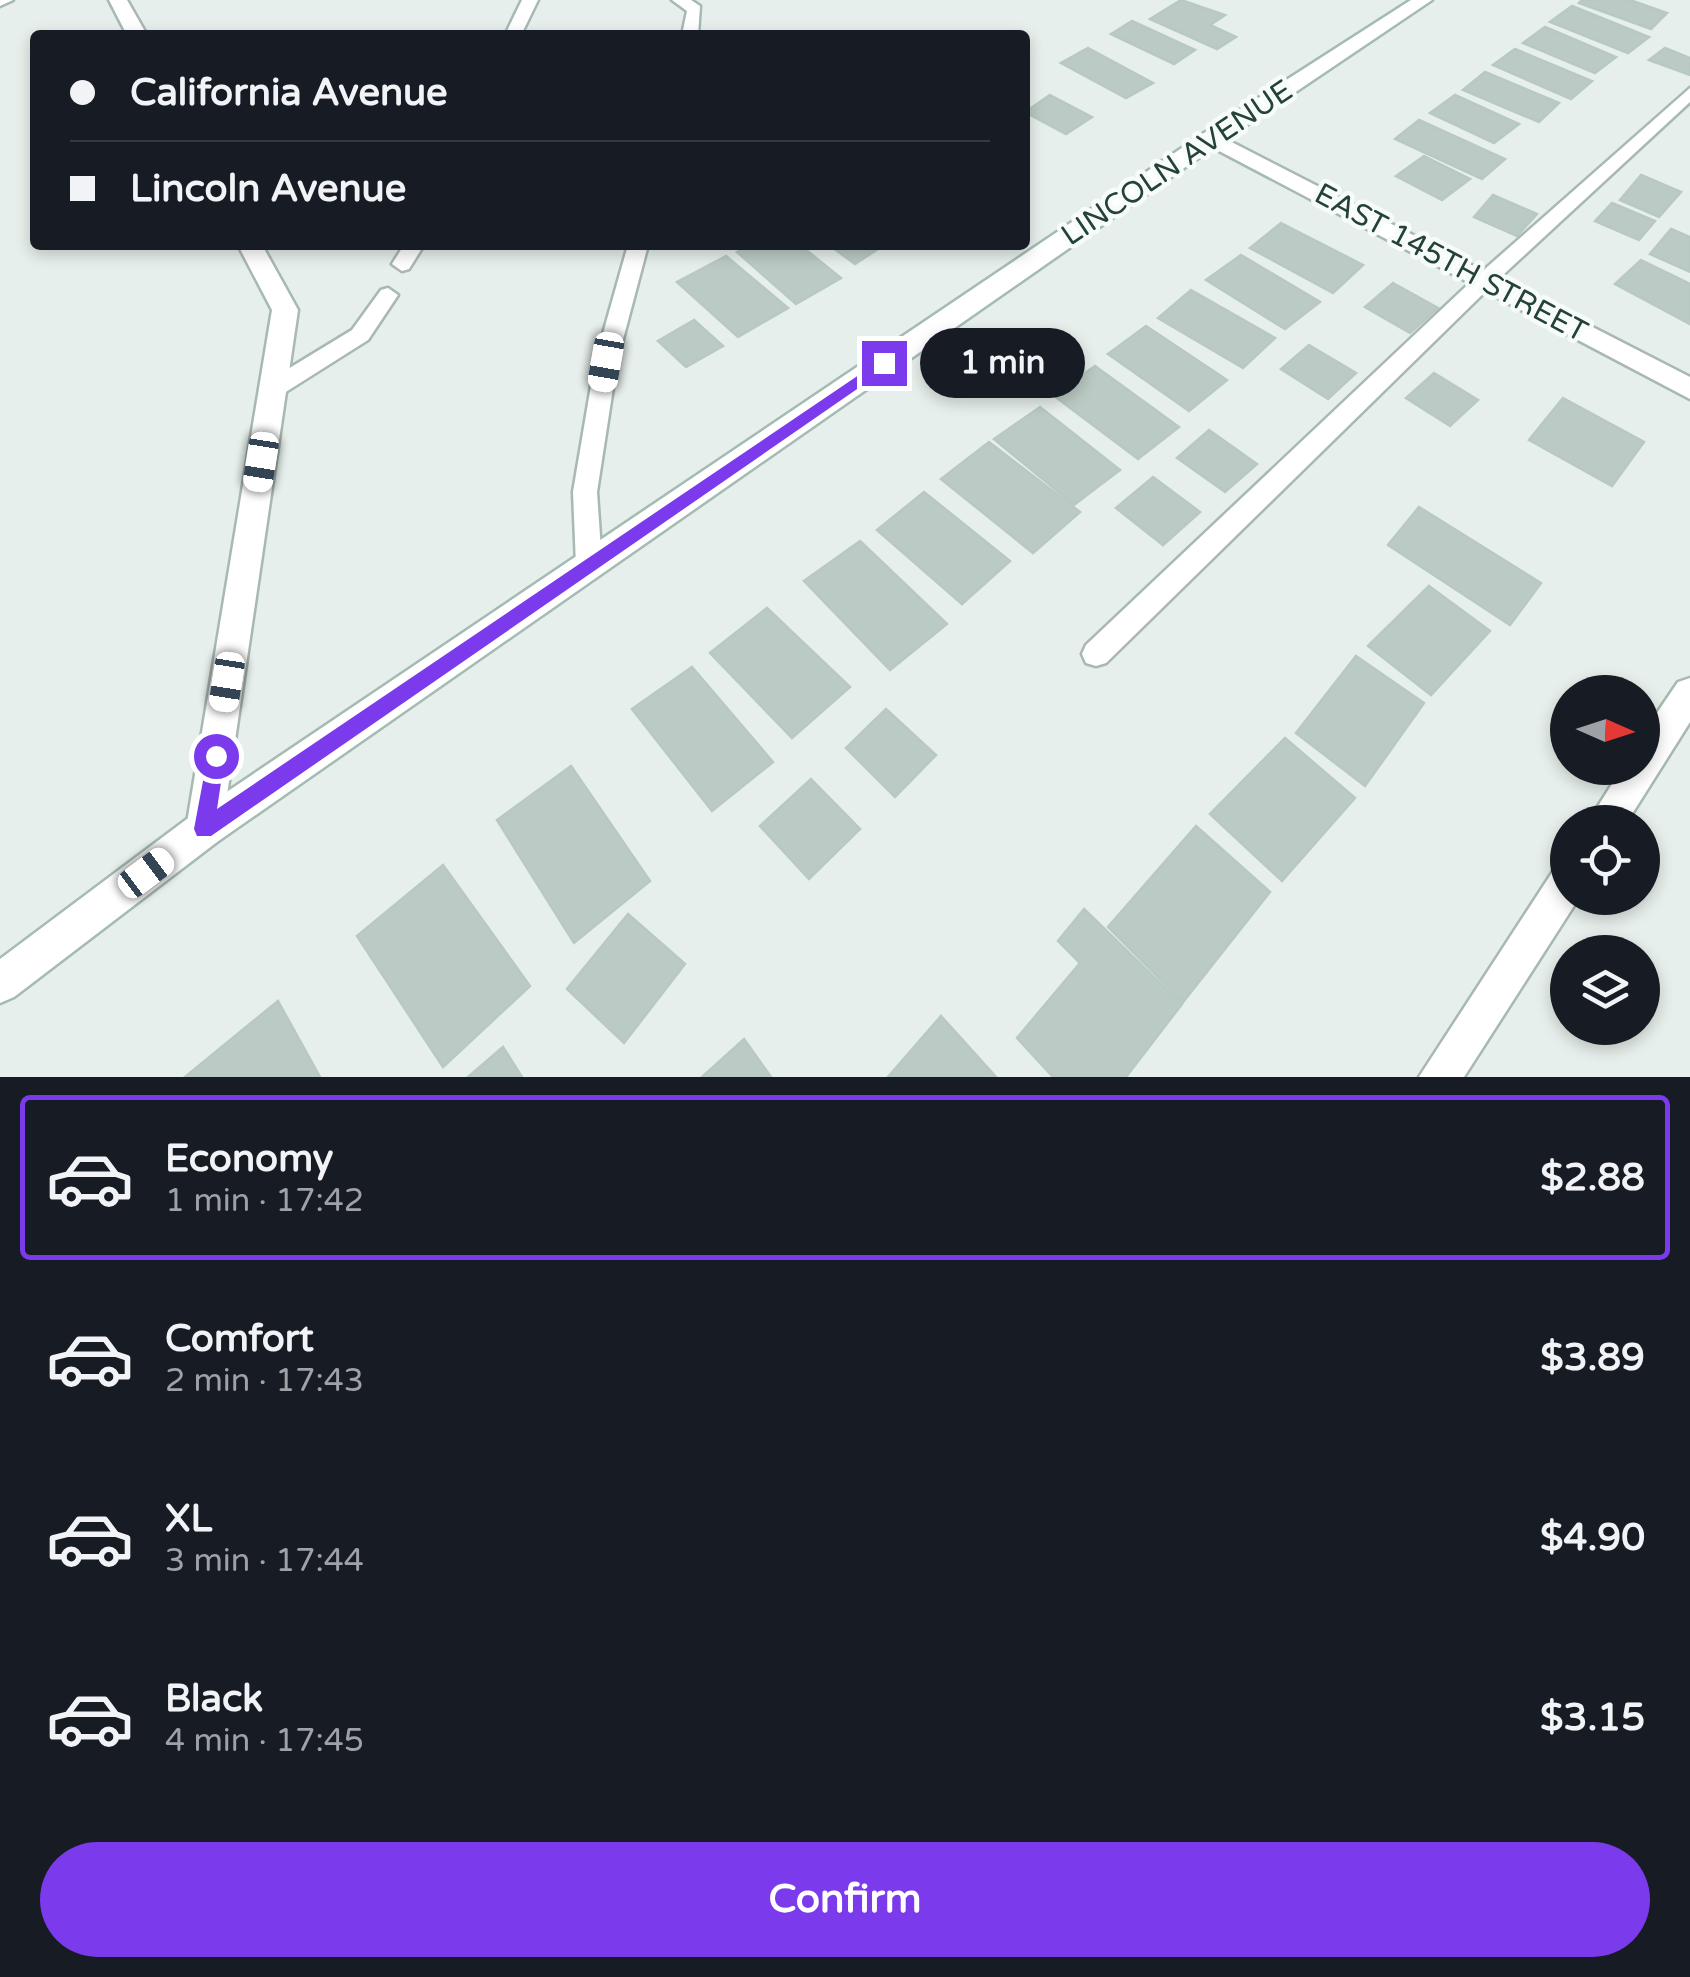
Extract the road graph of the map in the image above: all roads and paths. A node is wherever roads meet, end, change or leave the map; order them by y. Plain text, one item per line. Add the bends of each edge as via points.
1 (118, 0) edge
2 (529, 0) edge
3 (1423, 0) edge
4 (688, 4) edge
5 (134, 30) edge
6 (514, 30) edge
7 (690, 30) edge
8 (1690, 94) edge
9 (1212, 138) junction
10 (253, 250) edge
11 (411, 250) edge
12 (637, 250) edge
13 (402, 264) dead end
14 (1484, 281) junction
15 (388, 294) dead end
16 (273, 388) junction
17 (1690, 388) edge
18 (589, 565) junction
19 (1096, 654) dead end
20 (1686, 705) edge
21 (1660, 742) edge
22 (204, 829) junction
23 (1550, 909) edge
24 (0, 984) edge
25 (1440, 1077) edge

1 - 5 street
2 - 6 lane
3 - 9 street, LINCOLN AVENUE
4 - 7 lane
8 - 14 lane
9 - 14 street, EAST 145TH STREET
9 - 18 street, LINCOLN AVENUE
10 - 16 street via 285,310
11 - 13 lane
12 - 18 lane via 606,362 584,492
14 - 17 street, EAST 145TH STREET
14 - 19 lane
15 - 16 lane via 360,336
16 - 22 street
18 - 22 street, LINCOLN AVENUE
20 - 21 street
22 - 24 street, LINCOLN AVENUE
23 - 25 street

